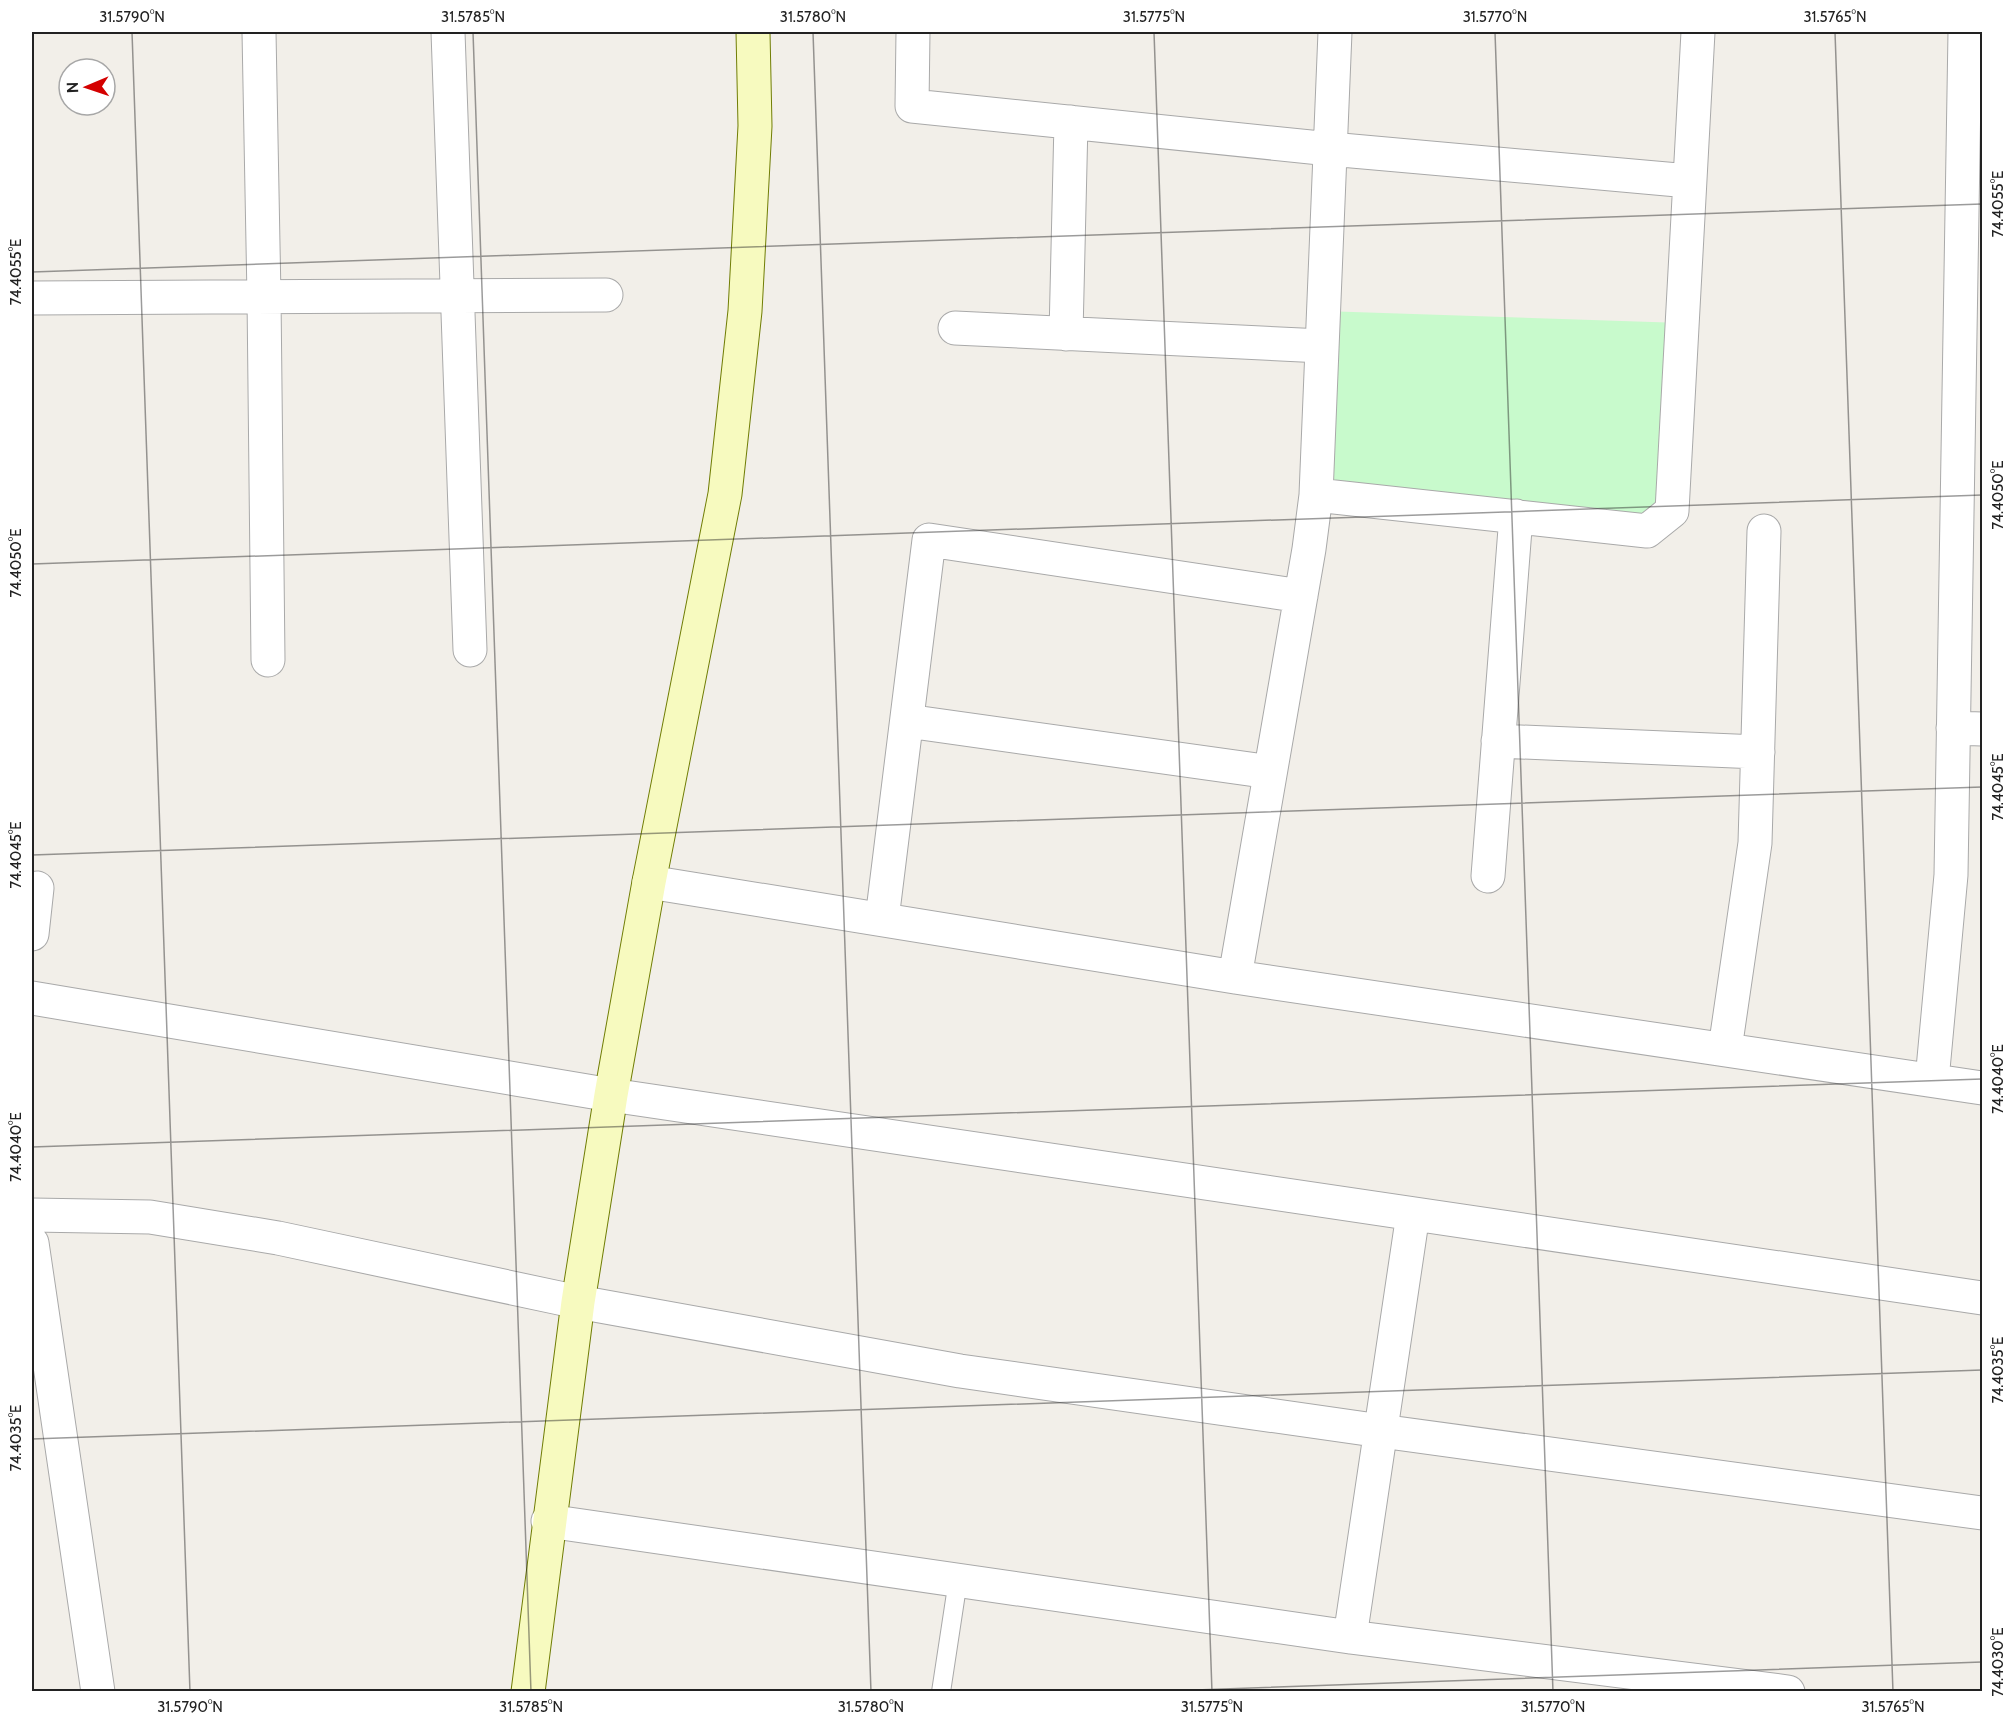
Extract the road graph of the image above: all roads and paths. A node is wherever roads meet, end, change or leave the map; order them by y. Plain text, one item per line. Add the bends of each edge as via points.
1 (260, 32) edge
2 (448, 32) edge
3 (753, 32) edge
4 (913, 32) edge
5 (1335, 32) edge
6 (1698, 32) edge
7 (1965, 32) edge
8 (1071, 122) junction
9 (1973, 147) edge
10 (1330, 149) junction
11 (1689, 181) junction
12 (606, 295) dead end
13 (457, 296) junction
14 (264, 297) junction
15 (32, 298) edge
16 (955, 328) dead end
17 (1066, 334) junction
18 (1971, 342) edge
19 (1322, 346) junction
20 (1316, 495) junction
21 (1516, 516) junction
22 (1764, 531) dead end
23 (1969, 538) edge
24 (1301, 596) junction
25 (470, 650) dead end
26 (268, 660) dead end
27 (907, 721) junction
28 (1968, 728) edge
29 (1498, 741) junction
30 (1758, 752) junction
31 (1270, 772) junction
32 (1488, 876) dead end
33 (650, 882) junction
34 (37, 888) dead end
35 (882, 919) junction
36 (32, 934) edge
37 (1235, 976) junction
38 (32, 999) edge
39 (1725, 1049) junction
40 (1932, 1080) junction
41 (1983, 1088) edge
42 (610, 1095) junction
43 (1413, 1214) junction
44 (32, 1215) edge
45 (32, 1243) edge
46 (1983, 1298) edge
47 (578, 1302) junction
48 (1381, 1431) junction
49 (1983, 1513) edge
50 (548, 1521) junction
51 (958, 1580) junction
52 (1350, 1637) junction
53 (98, 1692) edge
54 (528, 1692) edge
55 (941, 1692) edge
56 (1788, 1692) edge

1 - 14 street
2 - 13 street
3 - 33 street via 754,126 745,311 725,494
4 - 8 street via 912,106
5 - 10 street
6 - 11 street
7 - 9 street
8 - 10 street
8 - 17 street
9 - 18 street
10 - 11 street
10 - 19 street
11 - 21 street via 1672,511 1647,531
12 - 13 street
13 - 14 street
13 - 25 street
14 - 15 street
14 - 26 street
16 - 17 street
17 - 19 street
18 - 23 street
19 - 20 street
20 - 21 street
20 - 24 street
21 - 29 street
22 - 30 street
23 - 28 street
24 - 27 street via 929,540
24 - 31 street
27 - 31 street
27 - 35 street
28 - 40 street
29 - 30 street
29 - 32 street
30 - 39 street via 1755,843
31 - 37 street
33 - 35 street
33 - 42 street
34 - 36 street
35 - 37 street
37 - 39 street
38 - 42 street
39 - 40 street
40 - 41 street
42 - 43 street
42 - 47 street
43 - 46 street
43 - 48 street
44 - 47 street via 150,1217 278,1238
45 - 53 street
47 - 48 street via 960,1371
47 - 50 street
48 - 49 street
48 - 52 street
50 - 51 street
50 - 54 street
51 - 52 street
51 - 55 lane
52 - 56 street

